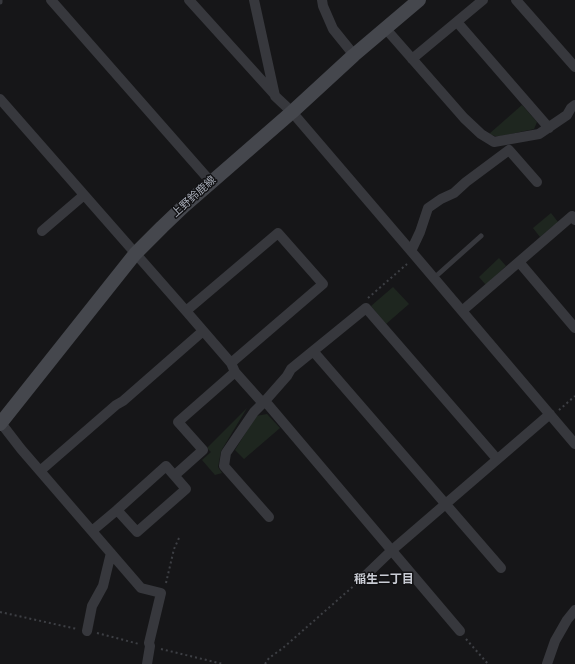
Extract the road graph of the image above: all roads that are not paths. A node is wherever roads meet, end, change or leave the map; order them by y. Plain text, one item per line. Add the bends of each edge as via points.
1 (51, 0) edge
2 (189, 0) edge
3 (254, 0) edge
4 (322, 0) edge
5 (419, 0) edge
6 (483, 0) edge
7 (516, 0) edge
8 (457, 22) junction
9 (386, 29) junction
10 (354, 55) junction
11 (412, 59) junction
12 (575, 67) edge
13 (276, 96) junction
14 (0, 99) edge
15 (575, 105) edge
16 (292, 112) junction
17 (549, 128) junction
18 (211, 182) junction
19 (537, 182) dead end
20 (84, 195) junction
21 (575, 220) edge
22 (42, 231) dead end
23 (481, 236) dead end
24 (413, 253) junction
25 (135, 254) junction
26 (519, 262) junction
27 (434, 278) junction
28 (186, 311) junction
29 (462, 311) junction
30 (575, 328) edge
31 (203, 331) junction
32 (312, 351) junction
33 (233, 368) junction
34 (265, 401) junction
35 (551, 415) junction
36 (0, 423) edge
37 (575, 444) edge
38 (497, 459) junction
39 (40, 471) junction
40 (175, 475) junction
41 (446, 504) junction
42 (116, 510) junction
43 (269, 517) dead end
44 (92, 531) junction
45 (391, 551) junction
46 (111, 554) junction
47 (501, 568) dead end
48 (365, 576) road end
49 (575, 610) edge
50 (86, 631) dead end
51 (460, 632) road end
52 (146, 664) edge
53 (547, 664) edge

1 - 18 street
2 - 13 street
3 - 13 street
4 - 10 street via 333,29
5 - 9 main road, 上野鈴鹿線
6 - 8 street
7 - 12 street
8 - 11 street
8 - 17 street
9 - 10 main road, 上野鈴鹿線
9 - 11 street
10 - 16 main road, 上野鈴鹿線
11 - 17 street via 464,118 494,142 539,134
13 - 16 street
14 - 20 street
15 - 17 street via 567,116
16 - 18 main road, 上野鈴鹿線
16 - 24 street
18 - 25 main road, 上野鈴鹿線
19 - 24 street via 509,150 454,193 441,198 428,208
20 - 22 street
20 - 25 street
21 - 26 street via 572,216
23 - 27 lane
24 - 27 street
25 - 28 street
25 - 36 main road, 上野鈴鹿線
26 - 29 street
26 - 30 street
27 - 29 street
28 - 31 street
28 - 33 street via 278,233 323,284
29 - 35 street
31 - 33 street
31 - 39 street
32 - 34 street via 290,369
32 - 38 street via 366,308
32 - 41 street
33 - 34 street via 260,400
33 - 40 street via 178,422 203,450
34 - 43 street via 254,412 226,453 224,466
34 - 45 street
35 - 37 street
35 - 38 street
36 - 39 street
38 - 41 street
39 - 44 street
40 - 42 street via 166,466
40 - 42 street via 186,489 137,532
41 - 45 street
41 - 47 street
42 - 44 street
44 - 46 street
45 - 48 street
45 - 51 street
46 - 50 street via 103,586 92,606
46 - 52 street via 141,588 161,593
49 - 53 street via 555,641

